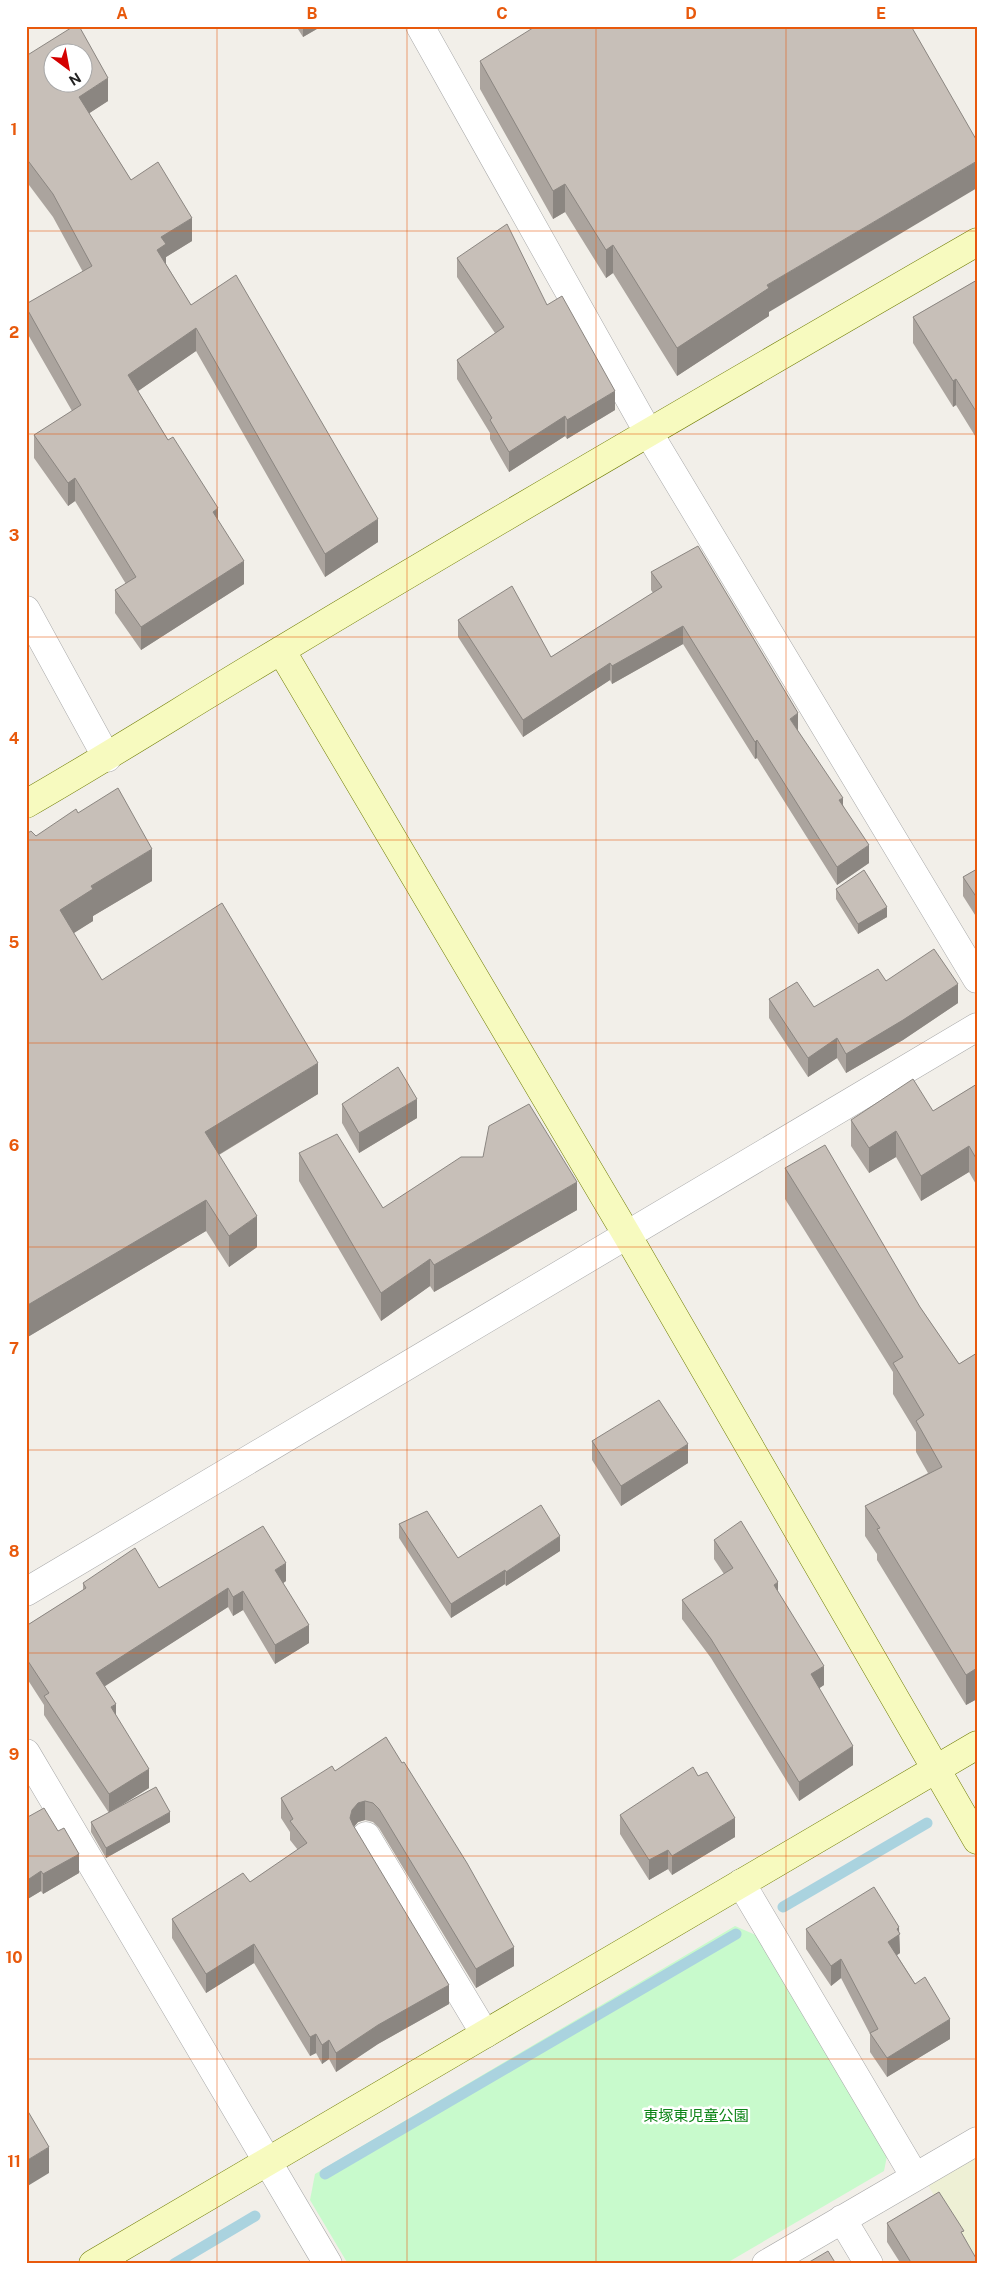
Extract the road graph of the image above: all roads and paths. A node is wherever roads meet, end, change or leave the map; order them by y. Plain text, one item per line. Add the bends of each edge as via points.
1 (420, 26) edge
2 (977, 242) edge
3 (648, 432) junction
4 (26, 610) edge
5 (280, 650) junction
6 (107, 758) junction
7 (26, 804) edge
8 (977, 979) edge
9 (977, 1027) edge
10 (627, 1235) junction
11 (26, 1592) edge
12 (977, 1745) edge
13 (26, 1753) edge
14 (936, 1769) junction
15 (366, 1836) dead end
16 (977, 1840) edge
17 (741, 1883) junction
18 (485, 2034) junction
19 (977, 2141) edge
20 (268, 2161) junction
21 (915, 2177) junction
22 (842, 2219) junction
23 (92, 2264) edge
24 (328, 2264) edge
25 (766, 2264) edge
26 (868, 2264) edge

1 - 3 street
2 - 3 street
3 - 5 street
3 - 8 street
4 - 6 street
5 - 6 street
5 - 10 street
6 - 7 street
9 - 10 street
10 - 11 street
10 - 14 street
12 - 14 street
13 - 20 street
14 - 16 street
14 - 17 street
15 - 18 street
17 - 18 street
17 - 21 street
18 - 20 street
19 - 21 street
20 - 23 street
20 - 24 street
21 - 22 street
22 - 25 street
22 - 26 street

